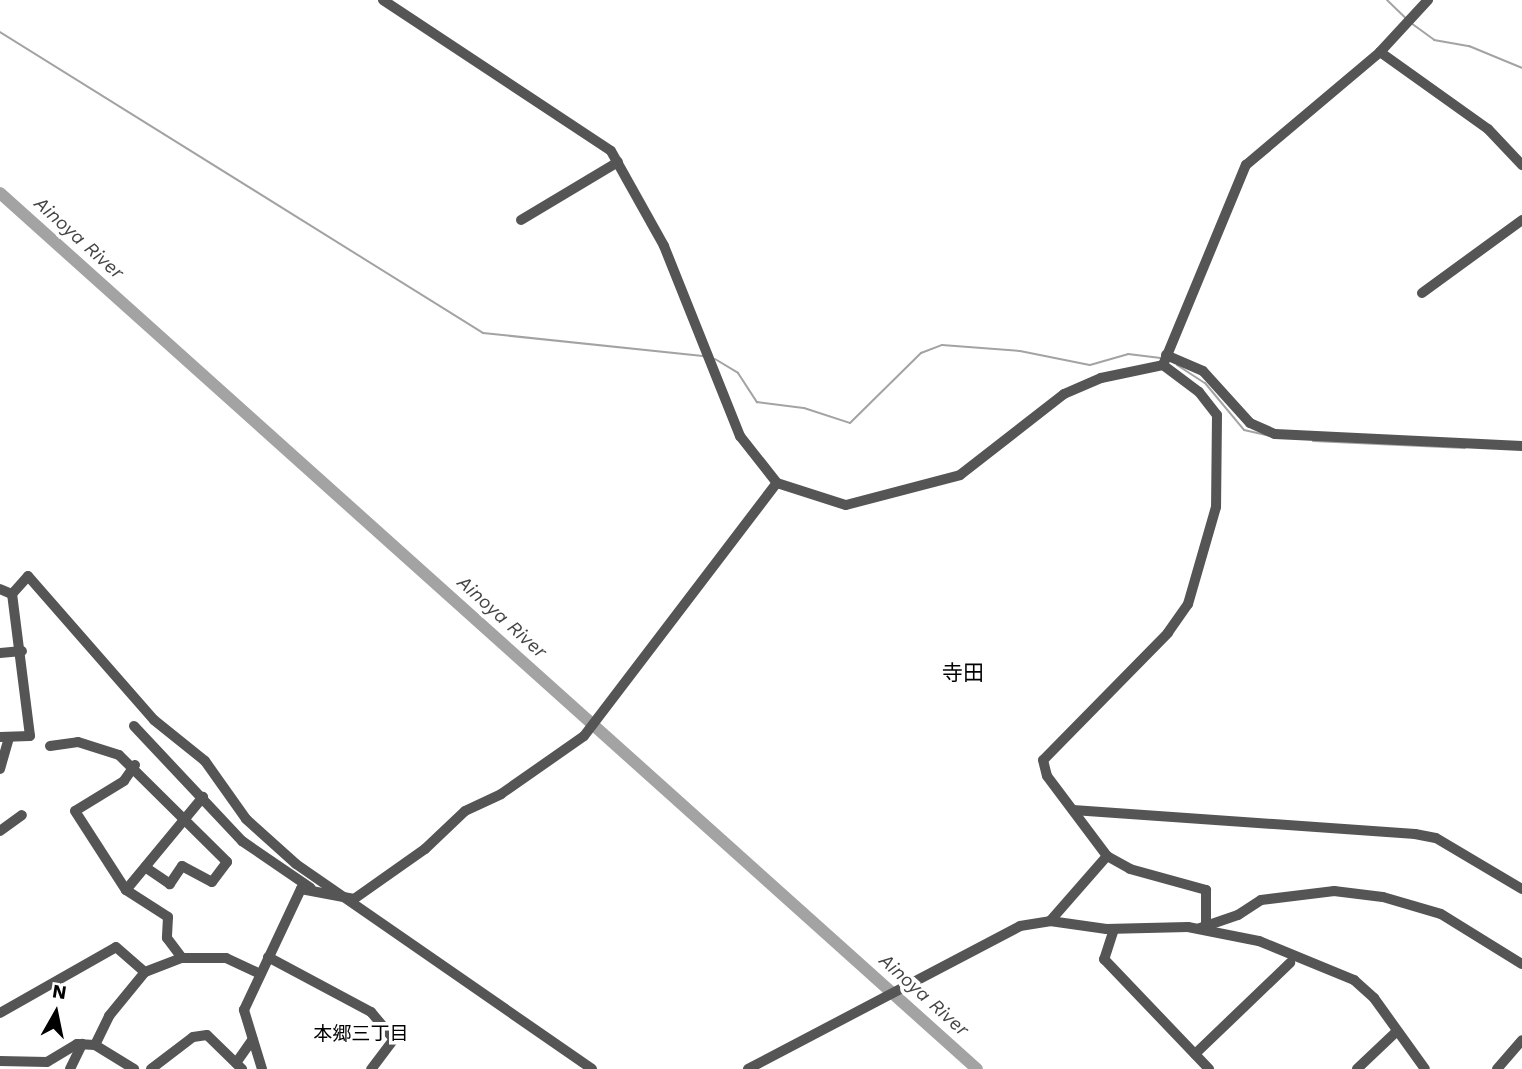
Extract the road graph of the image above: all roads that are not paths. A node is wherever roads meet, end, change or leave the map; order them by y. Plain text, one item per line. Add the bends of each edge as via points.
1 (383, 0) edge
2 (1428, 0) edge
3 (1380, 52) junction
4 (618, 162) junction
5 (1522, 165) edge
6 (521, 219) dead end
7 (1522, 220) edge
8 (1422, 293) dead end
9 (1165, 360) junction
10 (1522, 446) edge
11 (777, 483) junction
12 (0, 589) edge
13 (12, 594) junction
14 (22, 651) junction
15 (0, 653) edge
16 (134, 726) dead end
17 (5, 737) edge
18 (50, 746) dead end
19 (135, 765) junction
20 (0, 769) edge
21 (202, 797) junction
22 (1073, 810) junction
23 (22, 815) dead end
24 (184, 815) junction
25 (0, 831) edge
26 (1107, 856) junction
27 (145, 867) junction
28 (1522, 889) edge
29 (126, 890) junction
30 (327, 896) junction
31 (354, 900) junction
32 (1050, 921) junction
33 (1202, 927) junction
34 (1114, 929) junction
35 (268, 957) junction
36 (182, 958) junction
37 (1290, 963) dead end
38 (1522, 964) edge
39 (145, 972) junction
40 (261, 974) junction
41 (0, 1013) edge
42 (1397, 1031) junction
43 (253, 1039) junction
44 (1522, 1040) edge
45 (82, 1044) junction
46 (95, 1045) junction
47 (1195, 1054) junction
48 (0, 1061) edge
49 (239, 1066) edge
50 (70, 1069) edge
51 (134, 1069) edge
52 (151, 1069) edge
53 (262, 1069) edge
54 (371, 1069) edge
55 (592, 1069) edge
56 (751, 1069) edge
57 (1209, 1069) edge
58 (1357, 1069) edge
59 (1425, 1069) edge
60 (1497, 1069) edge

1 - 4 street via 611,151
2 - 3 street
3 - 5 street via 1488,129
3 - 9 street via 1246,165
4 - 6 street
4 - 11 street via 664,246 740,436
7 - 8 street
9 - 10 street via 1203,371 1250,423 1275,434
9 - 11 street via 1064,394 960,475 846,505
9 - 22 street via 1217,415 1216,507 1203,567 1168,633 1043,760 1047,776
11 - 31 street via 589,732 521,781 465,811 425,849
12 - 13 street
13 - 14 street
13 - 31 street via 28,576 154,720 205,761 254,828 296,864
14 - 15 street
14 - 17 street via 30,736
16 - 21 street
17 - 20 street
18 - 19 street via 78,742
19 - 24 street
19 - 29 street via 124,781 75,811
21 - 24 street
21 - 30 street via 242,841
22 - 26 street
22 - 28 street via 1415,834 1436,838
23 - 25 street
24 - 27 street
24 - 27 street via 227,862 212,882 182,866 170,884
26 - 32 street
26 - 33 street via 1130,869 1206,890
27 - 29 street
29 - 36 street via 168,917 167,938
30 - 31 street
30 - 35 street via 301,889
31 - 55 street
32 - 34 street
32 - 56 street via 1020,926
33 - 34 street
33 - 38 street via 1261,900 1334,891 1383,897 1441,914
33 - 42 street via 1259,941 1354,980
34 - 47 street via 1104,960
35 - 40 street
35 - 54 street via 371,1012 394,1039
36 - 39 street
36 - 40 street via 226,958
37 - 47 street
39 - 41 street via 116,947
39 - 46 street via 109,1016
40 - 43 street via 244,1010
42 - 58 street
42 - 59 street
43 - 49 street
43 - 53 street
44 - 60 street
45 - 46 street
45 - 48 street via 47,1062
45 - 50 street
46 - 51 street
47 - 57 street
49 - 52 street via 207,1035 193,1037

